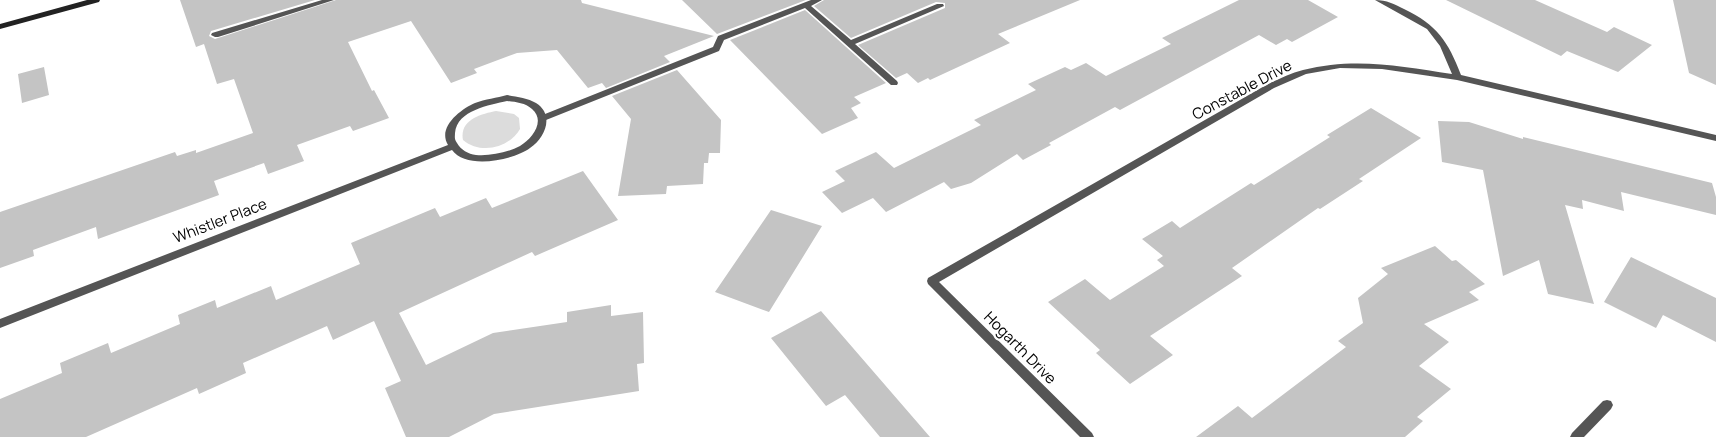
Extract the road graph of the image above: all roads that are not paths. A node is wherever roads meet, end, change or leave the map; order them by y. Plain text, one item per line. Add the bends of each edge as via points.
1 (96, 0) edge
2 (330, 0) edge
3 (818, 0) edge
4 (1380, 0) edge
5 (806, 5) junction
6 (940, 6) dead end
7 (0, 28) edge
8 (214, 35) dead end
9 (850, 43) junction
10 (1458, 78) junction
11 (894, 83) dead end
12 (543, 118) junction
13 (1716, 138) edge
14 (451, 147) junction
15 (932, 281) joint
16 (0, 324) edge
17 (1607, 405) dead end
18 (1088, 437) edge
19 (1576, 437) edge

1 - 7 main road
2 - 8 street
3 - 5 street
4 - 10 street via 1439,35
5 - 9 street
5 - 12 street via 721,38 716,49
6 - 9 street
9 - 11 street
10 - 13 street, Constable Drive
10 - 15 street, Constable Drive via 1382,66 1340,65 1304,72 1271,86
12 - 14 street via 542,130 534,140 507,155 474,158
12 - 14 street via 540,110 521,100 508,98 478,104 460,115 449,128
14 - 16 street, Whistler Place
15 - 18 street, Hogarth Drive
17 - 19 street

